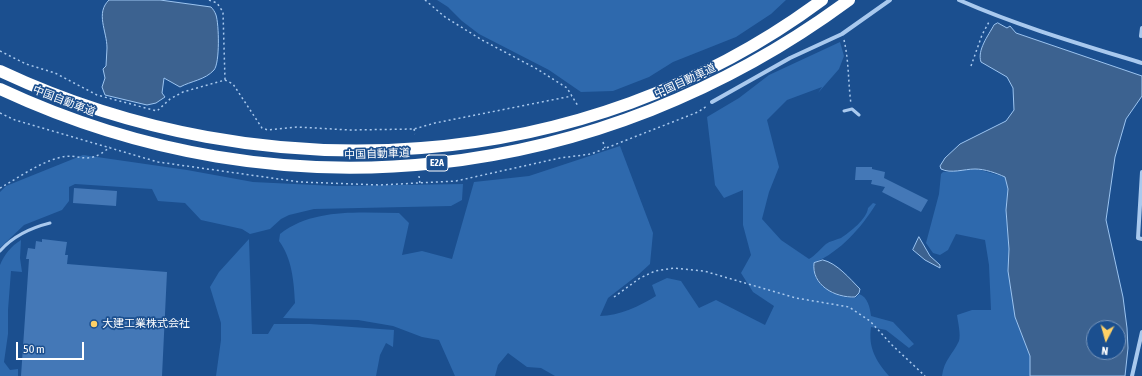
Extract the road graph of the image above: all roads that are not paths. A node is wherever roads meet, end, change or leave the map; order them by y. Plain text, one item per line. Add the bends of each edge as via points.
1 (822, 0) edge
2 (849, 0) edge
3 (890, 0) edge
4 (959, 0) edge
5 (1142, 28) edge
6 (1141, 36) dead end
7 (1142, 63) edge
8 (0, 71) edge
9 (0, 89) edge
10 (712, 102) dead end
11 (844, 111) dead end
12 (859, 115) dead end
13 (1142, 172) edge
14 (50, 223) dead end
15 (1142, 239) edge
16 (0, 251) edge
17 (1142, 332) edge
18 (1132, 376) edge

1 - 8 highway, 中国自動車道 / E2A via 765,38 722,61 640,98 548,128 502,138 405,150 313,151 215,140 118,117 67,100
2 - 9 highway, 中国自動車道 / E2A via 778,48 706,87 645,114 549,144 456,161 385,167 312,167 212,156 114,133
3 - 10 street via 842,34 790,58
4 - 7 street via 993,15
5 - 6 street
11 - 12 lane via 852,109
13 - 15 street via 1138,238
14 - 16 lane via 17,235
17 - 18 street

